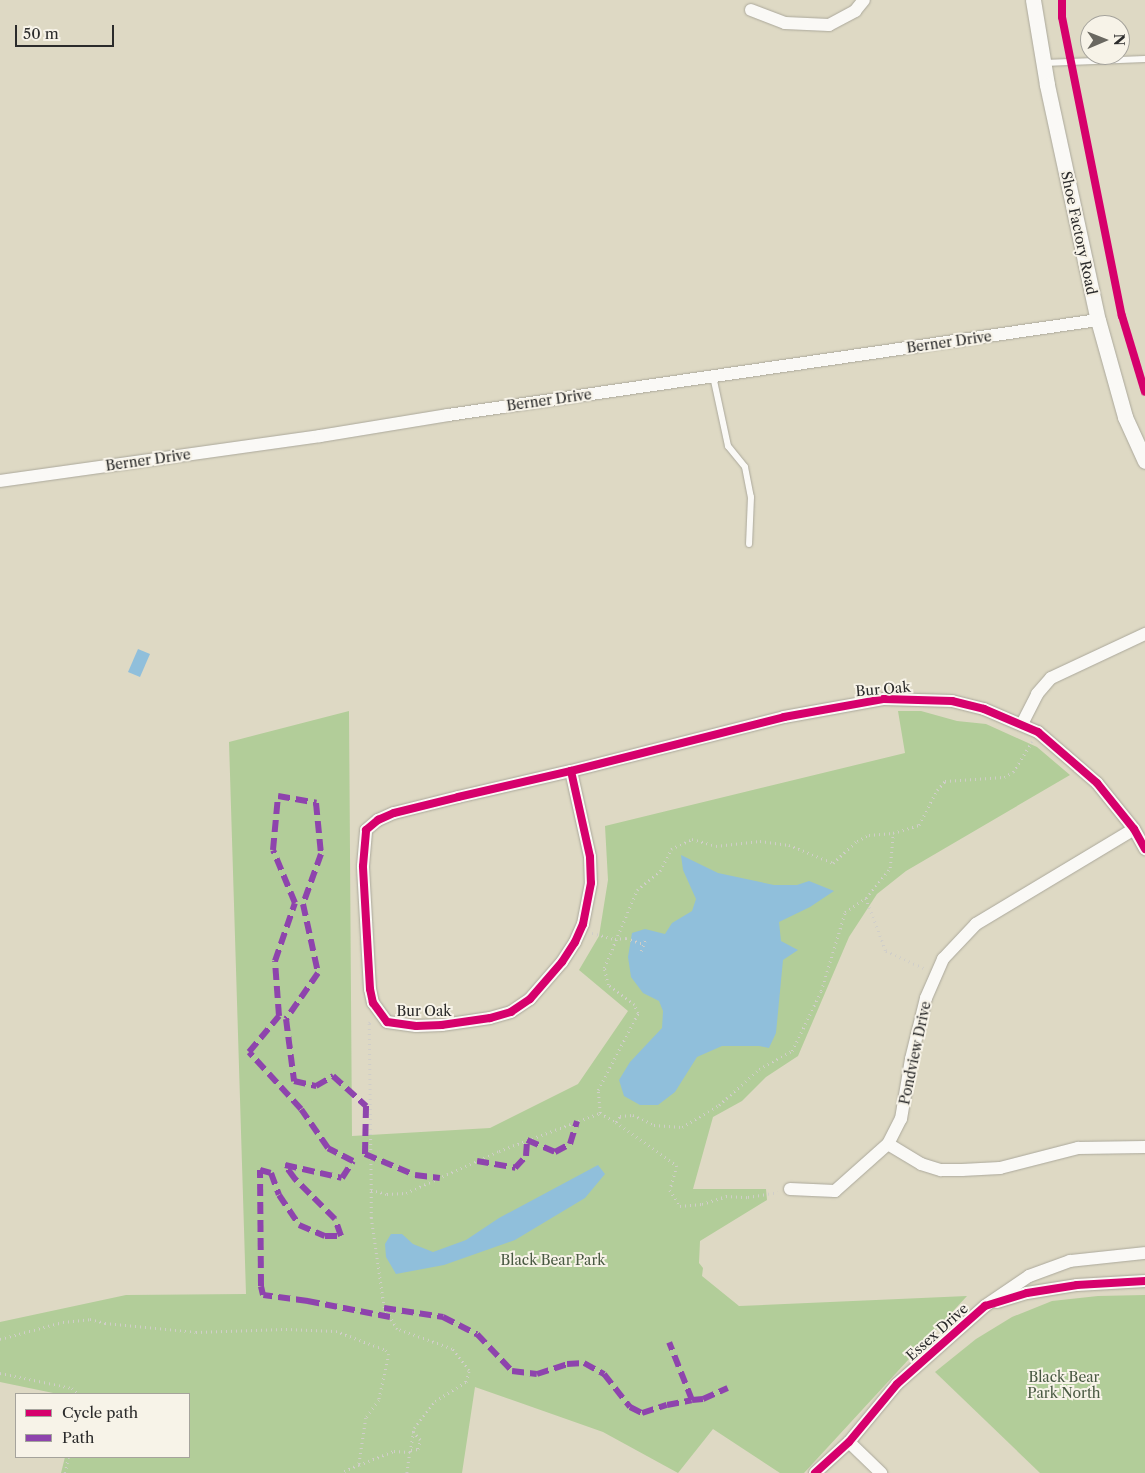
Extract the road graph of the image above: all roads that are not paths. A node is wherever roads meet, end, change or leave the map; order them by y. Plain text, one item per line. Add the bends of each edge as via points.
1 (864, 0) edge
2 (1033, 0) edge
3 (751, 10) dead end
4 (1145, 59) edge
5 (1043, 63) junction
6 (1098, 320) junction
7 (713, 376) junction
8 (1145, 461) edge
9 (0, 481) edge
10 (749, 544) dead end
11 (1145, 634) edge
12 (1022, 724) junction
13 (572, 771) junction
14 (1134, 829) junction
15 (1145, 849) edge
16 (888, 1144) junction
17 (1145, 1147) edge
18 (790, 1189) road end
19 (1145, 1253) edge
20 (1145, 1282) edge
21 (986, 1306) junction
22 (849, 1442) junction
23 (815, 1473) edge
24 (880, 1473) edge

1 - 3 street via 855,11 829,25 785,23
2 - 5 street, Shoe Factory Road
4 - 5 lane
5 - 6 street, Shoe Factory Road
6 - 7 street, Berner Drive
6 - 8 street, Shoe Factory Road via 1125,417
7 - 9 street, Berner Drive
7 - 10 lane via 728,446 745,467 751,497
11 - 12 street via 1051,678 1036,694
12 - 13 street, Bur Oak via 952,701 884,699 784,718
12 - 14 street, Bur Oak via 1038,732 1096,783
13 - 13 street, Bur Oak via 394,813 366,830 363,866 370,989 373,1004 387,1022 416,1026 468,1022 511,1012 547,982 581,929 591,883 590,857
14 - 15 street, Bur Oak
14 - 16 street, Pondview Drive via 976,924 944,959 926,998 901,1119
16 - 17 street via 921,1164 942,1170 1000,1168 1078,1148
16 - 18 street, Pondview Drive via 835,1191
19 - 21 street, Essex Drive via 1070,1261 1029,1276
20 - 21 street, Essex Drive via 1077,1285 1027,1293
21 - 22 street, Essex Drive via 897,1384
22 - 23 street, Essex Drive
22 - 24 street

